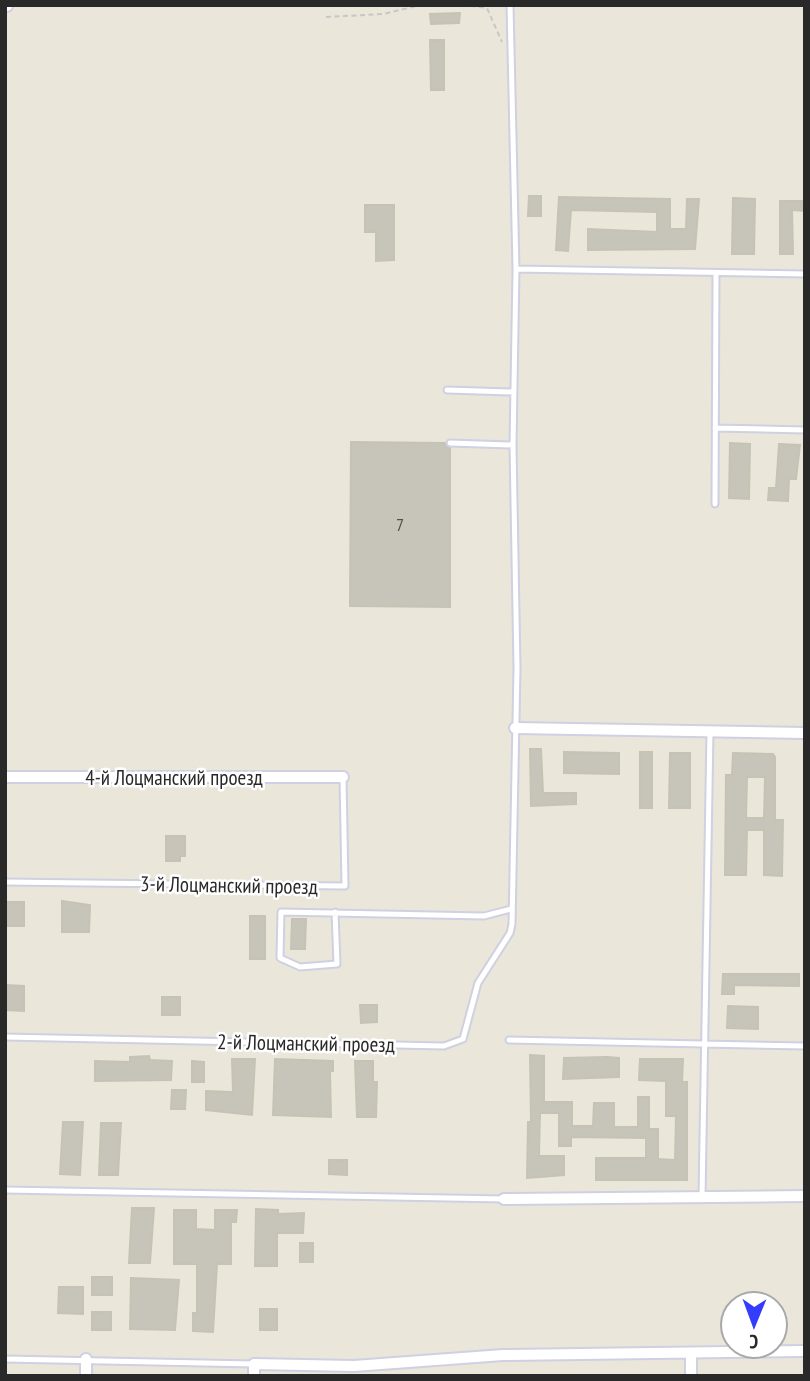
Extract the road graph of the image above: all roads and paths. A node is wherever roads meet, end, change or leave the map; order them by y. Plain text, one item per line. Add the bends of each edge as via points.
1 (421, 5) edge
2 (462, 5) edge
3 (510, 5) edge
4 (326, 17) dead end
5 (511, 57) junction
6 (516, 269) junction
7 (716, 272) junction
8 (805, 274) edge
9 (447, 390) dead end
10 (514, 392) junction
11 (715, 428) junction
12 (805, 430) edge
13 (450, 443) dead end
14 (513, 445) junction
15 (715, 504) dead end
16 (516, 728) junction
17 (710, 732) junction
18 (805, 733) edge
19 (5, 777) edge
20 (343, 777) joint
21 (5, 883) edge
22 (511, 909) junction
23 (335, 912) junction
24 (5, 1037) edge
25 (509, 1040) dead end
26 (705, 1044) junction
27 (805, 1046) edge
28 (5, 1190) edge
29 (805, 1196) edge
30 (702, 1197) junction
31 (504, 1199) joint
32 (805, 1352) edge
33 (691, 1353) junction
34 (5, 1359) edge
35 (86, 1359) junction
36 (254, 1370) edge
37 (86, 1376) edge
38 (691, 1376) edge

1 - 4 path via 383,14
2 - 5 path via 487,8
3 - 5 lane, 2-й Лоцманский проезд
5 - 6 lane, 2-й Лоцманский проезд
6 - 7 lane
6 - 10 lane, 2-й Лоцманский проезд
7 - 8 lane
7 - 11 lane
9 - 10 lane
10 - 14 lane, 2-й Лоцманский проезд
11 - 12 lane
11 - 15 lane
13 - 14 lane
14 - 16 lane, 2-й Лоцманский проезд
16 - 17 street
16 - 22 lane, 2-й Лоцманский проезд
17 - 18 street
17 - 26 lane
19 - 20 street, 4-й Лоцманский проезд
20 - 21 lane, 3-й Лоцманский проезд via 345,886
22 - 23 lane via 484,916
22 - 24 lane, 2-й Лоцманский проезд via 512,929 478,983 464,1039 455,1045
23 - 23 lane via 281,912 280,958 300,967 337,964
25 - 26 lane
26 - 27 lane
26 - 30 lane
28 - 31 lane
29 - 30 street
30 - 31 street
32 - 33 street
33 - 36 street via 503,1354
33 - 38 street
34 - 35 lane
35 - 36 lane
35 - 37 street

